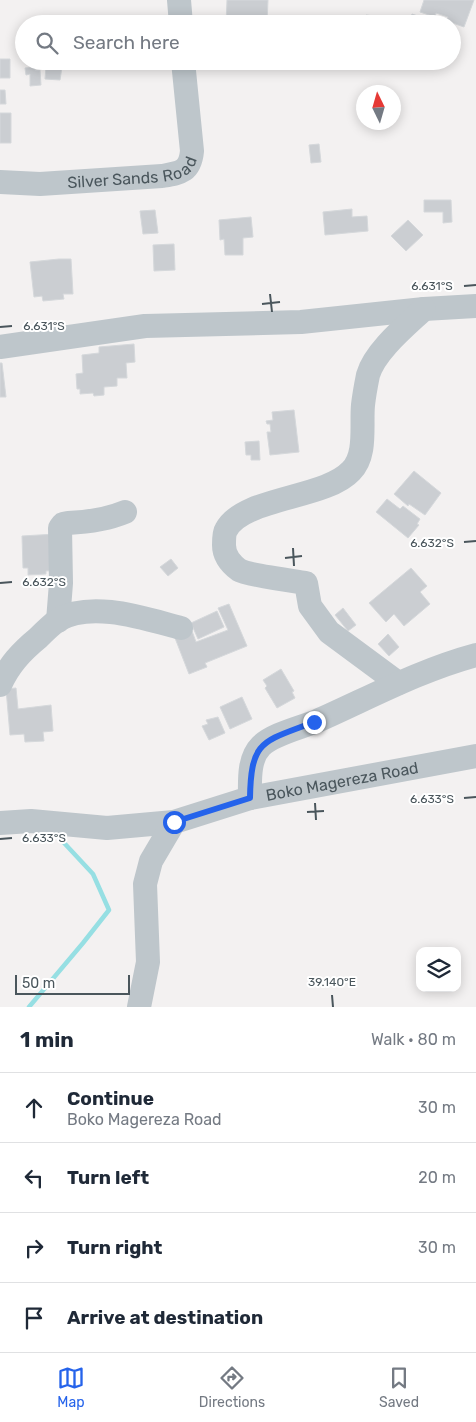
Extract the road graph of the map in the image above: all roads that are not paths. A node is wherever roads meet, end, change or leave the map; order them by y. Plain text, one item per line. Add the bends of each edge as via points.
1 (179, 0) edge
2 (180, 15) edge
3 (184, 70) edge
4 (0, 182) edge
5 (476, 306) edge
6 (424, 309) junction
7 (0, 347) edge
8 (125, 512) dead end
9 (58, 620) junction
10 (181, 628) dead end
11 (476, 655) edge
12 (398, 683) junction
13 (0, 685) edge
14 (476, 756) edge
15 (250, 798) junction
16 (174, 822) junction
17 (0, 823) edge
18 (139, 1007) edge

1 - 2 street
3 - 4 street, Silver Sands Road via 192,151 188,167 177,174 40,184
5 - 6 street
6 - 7 street via 302,322 144,326
6 - 12 street via 385,347 368,374 360,455 351,471 332,484 255,508 236,518 225,531 224,548 234,565 240,570 306,584 310,606 329,632
8 - 9 street via 112,518 63,524 60,528
9 - 10 street via 93,611 130,615
9 - 13 street via 22,651
11 - 12 street
12 - 15 street via 261,746 254,757
14 - 15 street, Boko Magereza Road
15 - 16 street, Boko Magereza Road
16 - 17 street, Boko Magereza Road via 107,828 31,821
16 - 18 street via 151,860 145,884 148,962

